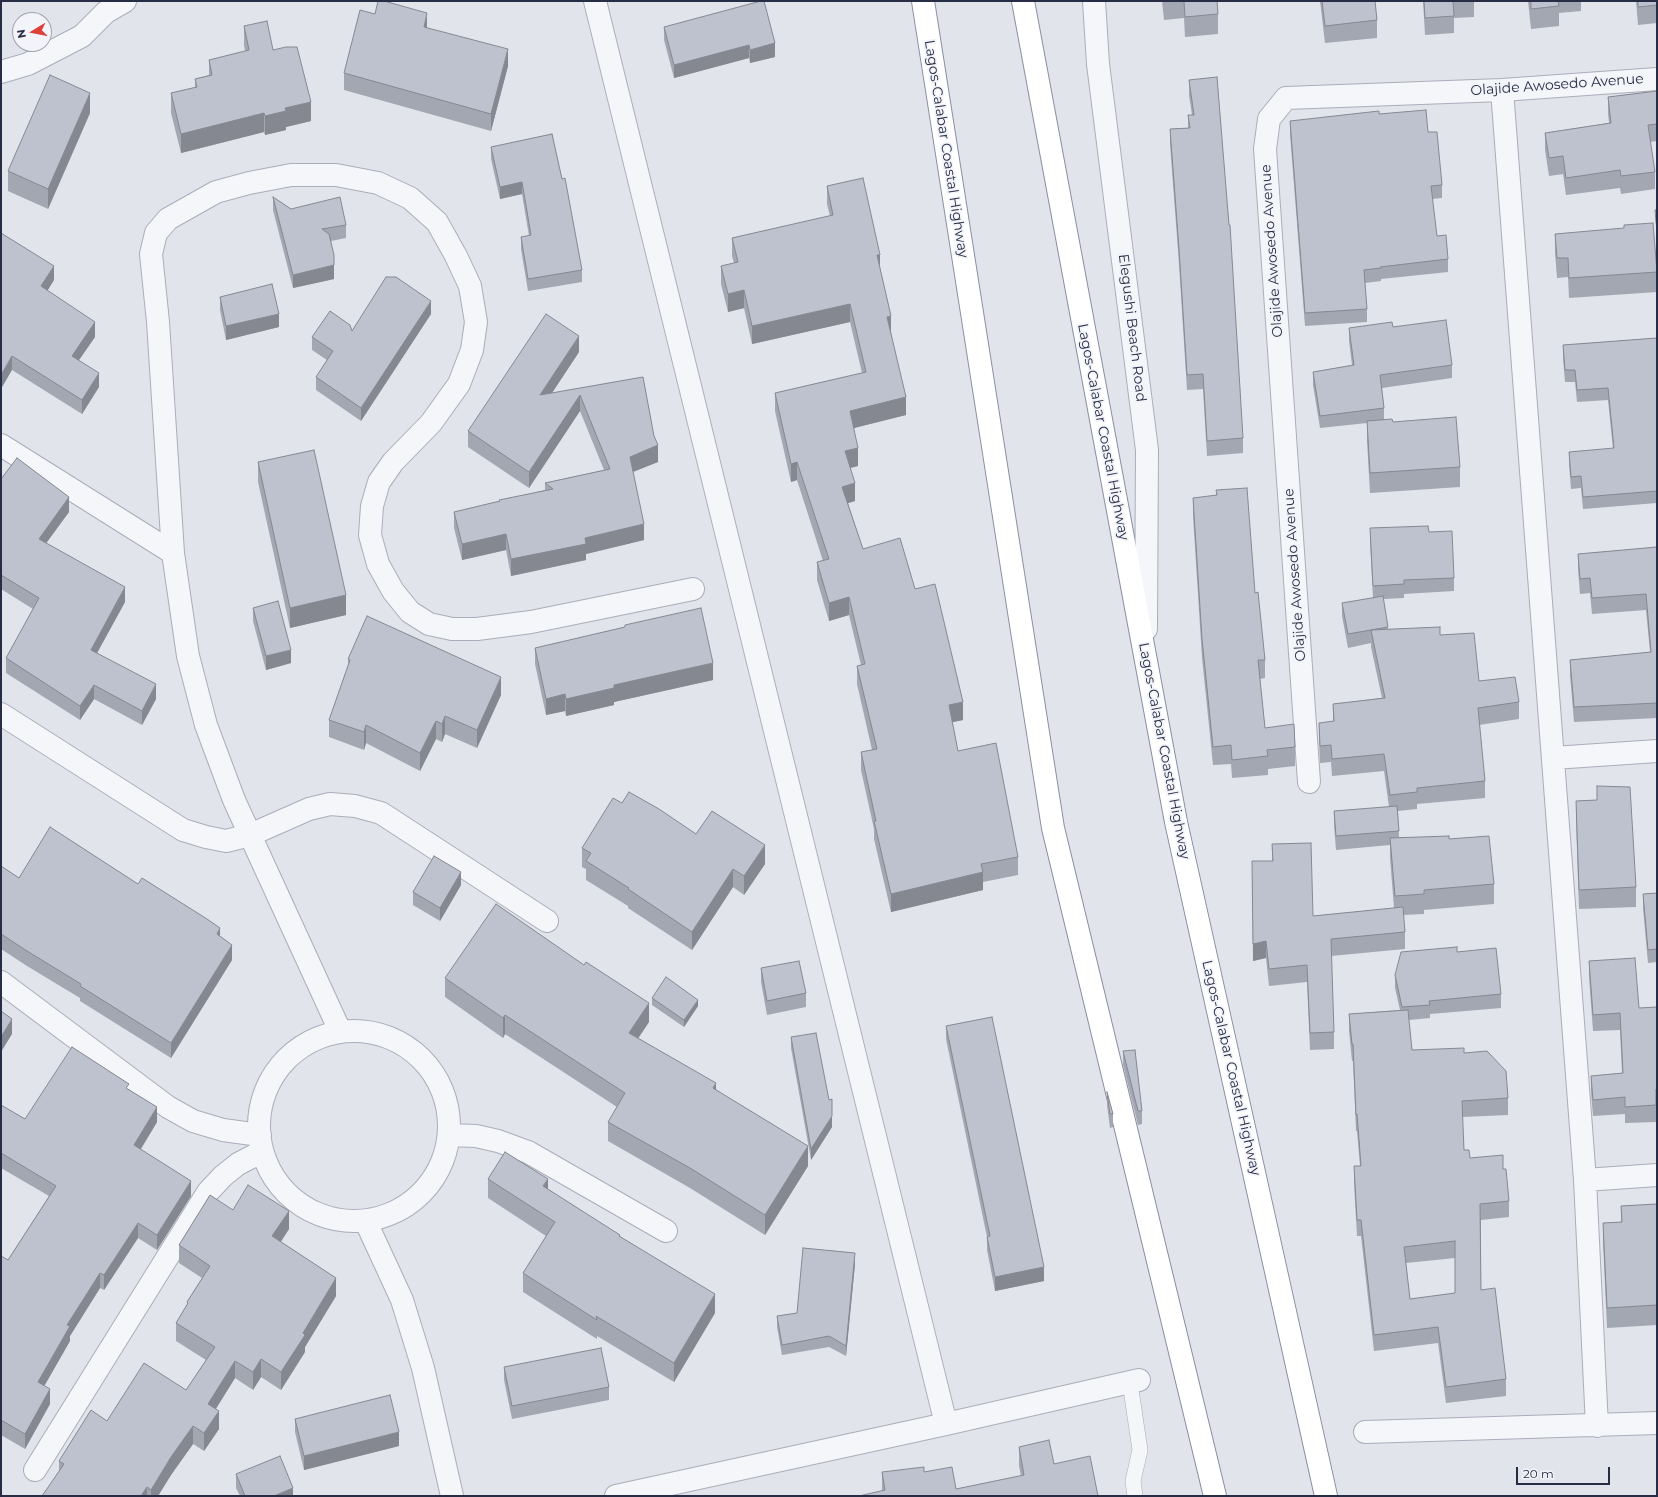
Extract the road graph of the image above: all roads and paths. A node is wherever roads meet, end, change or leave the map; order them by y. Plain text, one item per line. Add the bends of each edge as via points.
1 (125, 1) edge
2 (596, 1) edge
3 (922, 1) edge
4 (1024, 1) edge
5 (1094, 1) edge
6 (1, 72) edge
7 (1657, 79) edge
8 (1502, 90) junction
9 (1, 445) edge
10 (173, 553) junction
11 (693, 589) dead end
12 (1145, 656) junction
13 (1, 714) edge
14 (1657, 751) edge
15 (1553, 758) junction
16 (1309, 782) dead end
17 (250, 835) junction
18 (547, 921) dead end
19 (1, 982) edge
20 (340, 1031) junction
21 (449, 1135) junction
22 (260, 1144) junction
23 (1657, 1175) edge
24 (1585, 1180) junction
25 (366, 1222) junction
26 (666, 1231) dead end
27 (1134, 1381) joint
28 (1657, 1423) edge
29 (946, 1424) junction
30 (1596, 1426) junction
31 (1365, 1432) dead end
32 (35, 1470) dead end
33 (452, 1496) edge
34 (616, 1496) edge
35 (1135, 1496) edge
36 (1215, 1496) edge
37 (1326, 1496) edge

1 - 6 street via 106,12 82,36 28,64
2 - 29 street
3 - 36 highway, Lagos-Calabar Coastal Highway via 1053,828
4 - 12 highway, Lagos-Calabar Coastal Highway
5 - 12 street, Elegushi Beach Road via 1098,64 1147,450
7 - 8 street, Olajide Awosedo Avenue
8 - 15 street
8 - 16 street, Olajide Awosedo Avenue via 1286,98 1269,120 1265,149
9 - 10 street
10 - 11 street via 151,254 156,233 168,219 216,192 291,175 336,175 378,183 410,198 437,222 470,286 476,322 472,350 459,384 431,423 379,482 372,506 370,535 378,564 392,591 410,612 429,624 452,629 477,629 531,622
10 - 17 street via 188,656 206,725
12 - 37 highway, Lagos-Calabar Coastal Highway via 1176,822
13 - 17 street via 183,830 226,841
14 - 15 street
15 - 24 street
17 - 18 street via 309,809 330,804 355,806 381,813
17 - 20 street
19 - 22 street via 168,1107 193,1121
20 - 21 street via 373,1032 404,1044 432,1071 446,1102
20 - 22 street via 308,1042 285,1059 266,1087 258,1119
21 - 25 street via 440,1167 424,1192 397,1212
21 - 26 street via 476,1136 528,1152
22 - 25 street via 276,1182 302,1208 333,1220
22 - 32 street via 208,1192
23 - 24 street
24 - 30 street
25 - 33 street via 404,1307 423,1368
27 - 29 street
27 - 35 lane via 1140,1450 1133,1481
28 - 30 street
29 - 34 street
30 - 31 street

